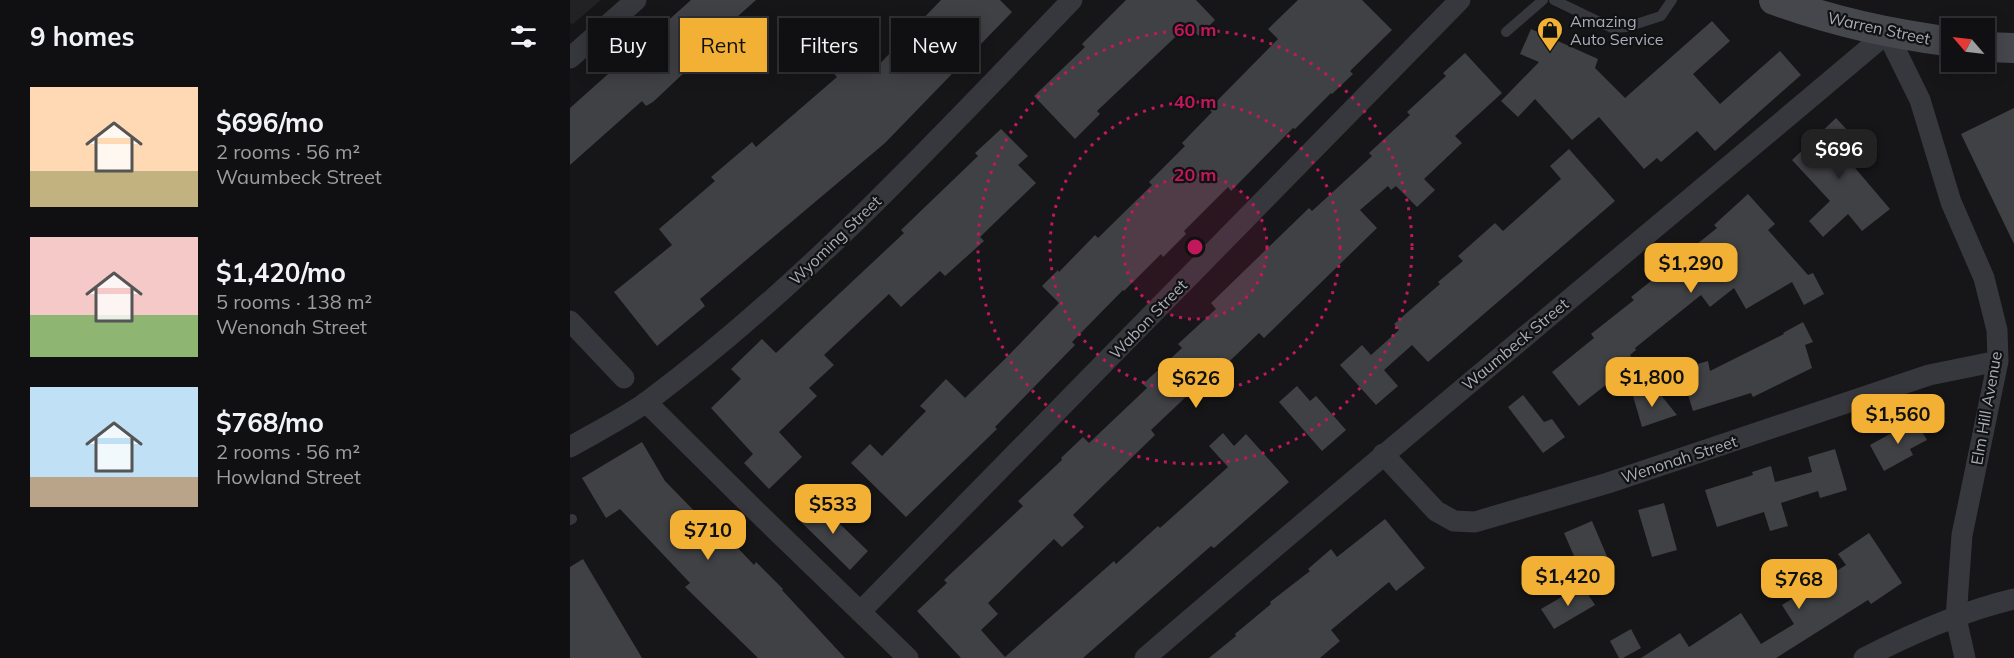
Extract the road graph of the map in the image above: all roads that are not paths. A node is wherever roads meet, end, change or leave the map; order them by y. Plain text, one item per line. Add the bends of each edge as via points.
1 (636, 0) edge
2 (1072, 0) edge
3 (1461, 0) edge
4 (1544, 0) edge
5 (1554, 0) edge
6 (1672, 0) edge
7 (1774, 0) edge
8 (1506, 32) dead end
9 (1887, 33) junction
10 (1941, 40) edge
11 (1995, 47) edge
12 (2014, 48) edge
13 (570, 58) edge
14 (570, 321) edge
15 (1998, 361) junction
16 (624, 378) dead end
17 (646, 402) junction
18 (570, 447) edge
19 (1383, 454) junction
20 (2014, 599) edge
21 (860, 612) junction
22 (1956, 618) junction
23 (908, 658) edge
24 (1145, 658) edge
25 (1864, 658) edge
26 (1965, 658) edge

1 - 13 street
2 - 17 street, Wyoming Street via 841,236 734,332
3 - 21 street, Wabon Street
4 - 8 lane
5 - 6 lane via 1612,28 1661,16
7 - 9 main road, Warren Street
9 - 10 main road, Warren Street
9 - 15 street, Elm Hill Avenue via 1920,100 1951,202 1984,278 1998,330
9 - 19 street, Waumbeck Street
11 - 12 main road
14 - 16 street
15 - 19 street, Wenonah Street via 1929,375 1608,483 1475,522 1454,521 1436,511
15 - 22 street, Elm Hill Avenue via 1962,535
17 - 18 street, Wyoming Street
17 - 21 street
19 - 24 street, Waumbeck Street
20 - 22 street
21 - 23 street
22 - 25 street
22 - 26 street, Elm Hill Avenue

